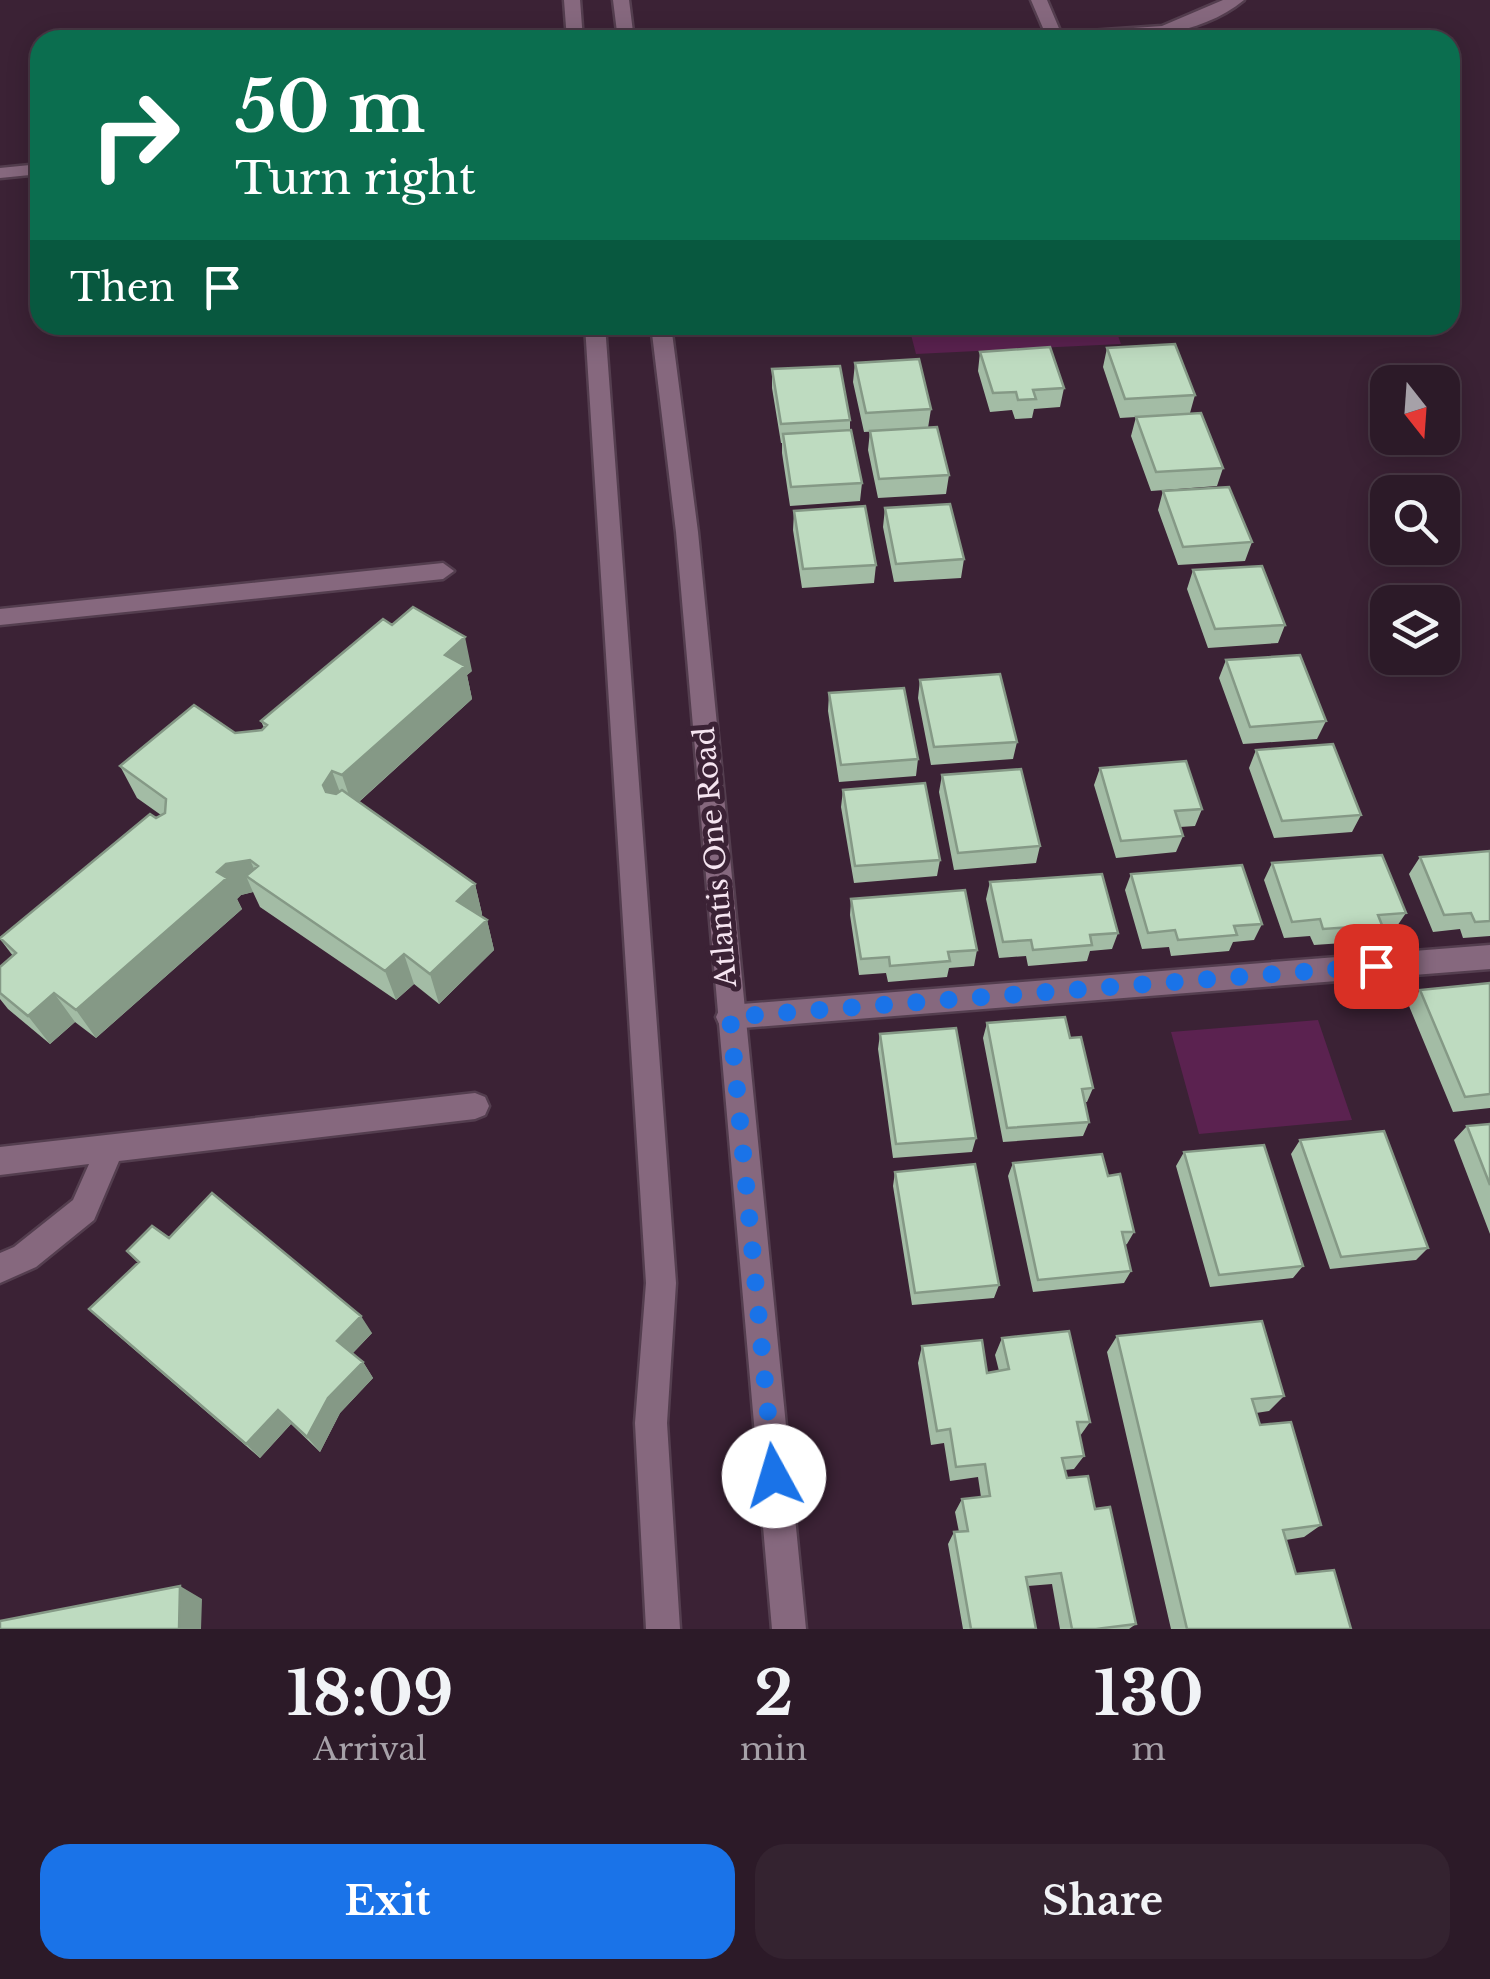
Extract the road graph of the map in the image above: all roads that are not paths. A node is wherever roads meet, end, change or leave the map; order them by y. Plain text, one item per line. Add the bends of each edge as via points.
1 (572, 0) edge
2 (621, 0) edge
3 (1039, 0) edge
4 (1236, 0) edge
5 (574, 30) edge
6 (625, 30) edge
7 (1046, 30) edge
8 (1165, 30) edge
9 (30, 170) edge
10 (0, 172) edge
11 (596, 335) edge
12 (662, 335) edge
13 (443, 570) dead end
14 (0, 617) edge
15 (1490, 957) edge
16 (730, 1017) junction
17 (475, 1106) dead end
18 (110, 1148) junction
19 (0, 1160) edge
20 (0, 1268) edge
21 (664, 1629) edge
22 (790, 1629) edge

1 - 5 street
2 - 6 street
3 - 7 street
4 - 8 street
9 - 10 street
11 - 21 street via 660,1283 651,1424
12 - 16 street, Atlantis One Road
13 - 14 street
15 - 16 street
16 - 22 street, Atlantis One Road
17 - 18 street
18 - 19 street
18 - 20 street via 84,1210

